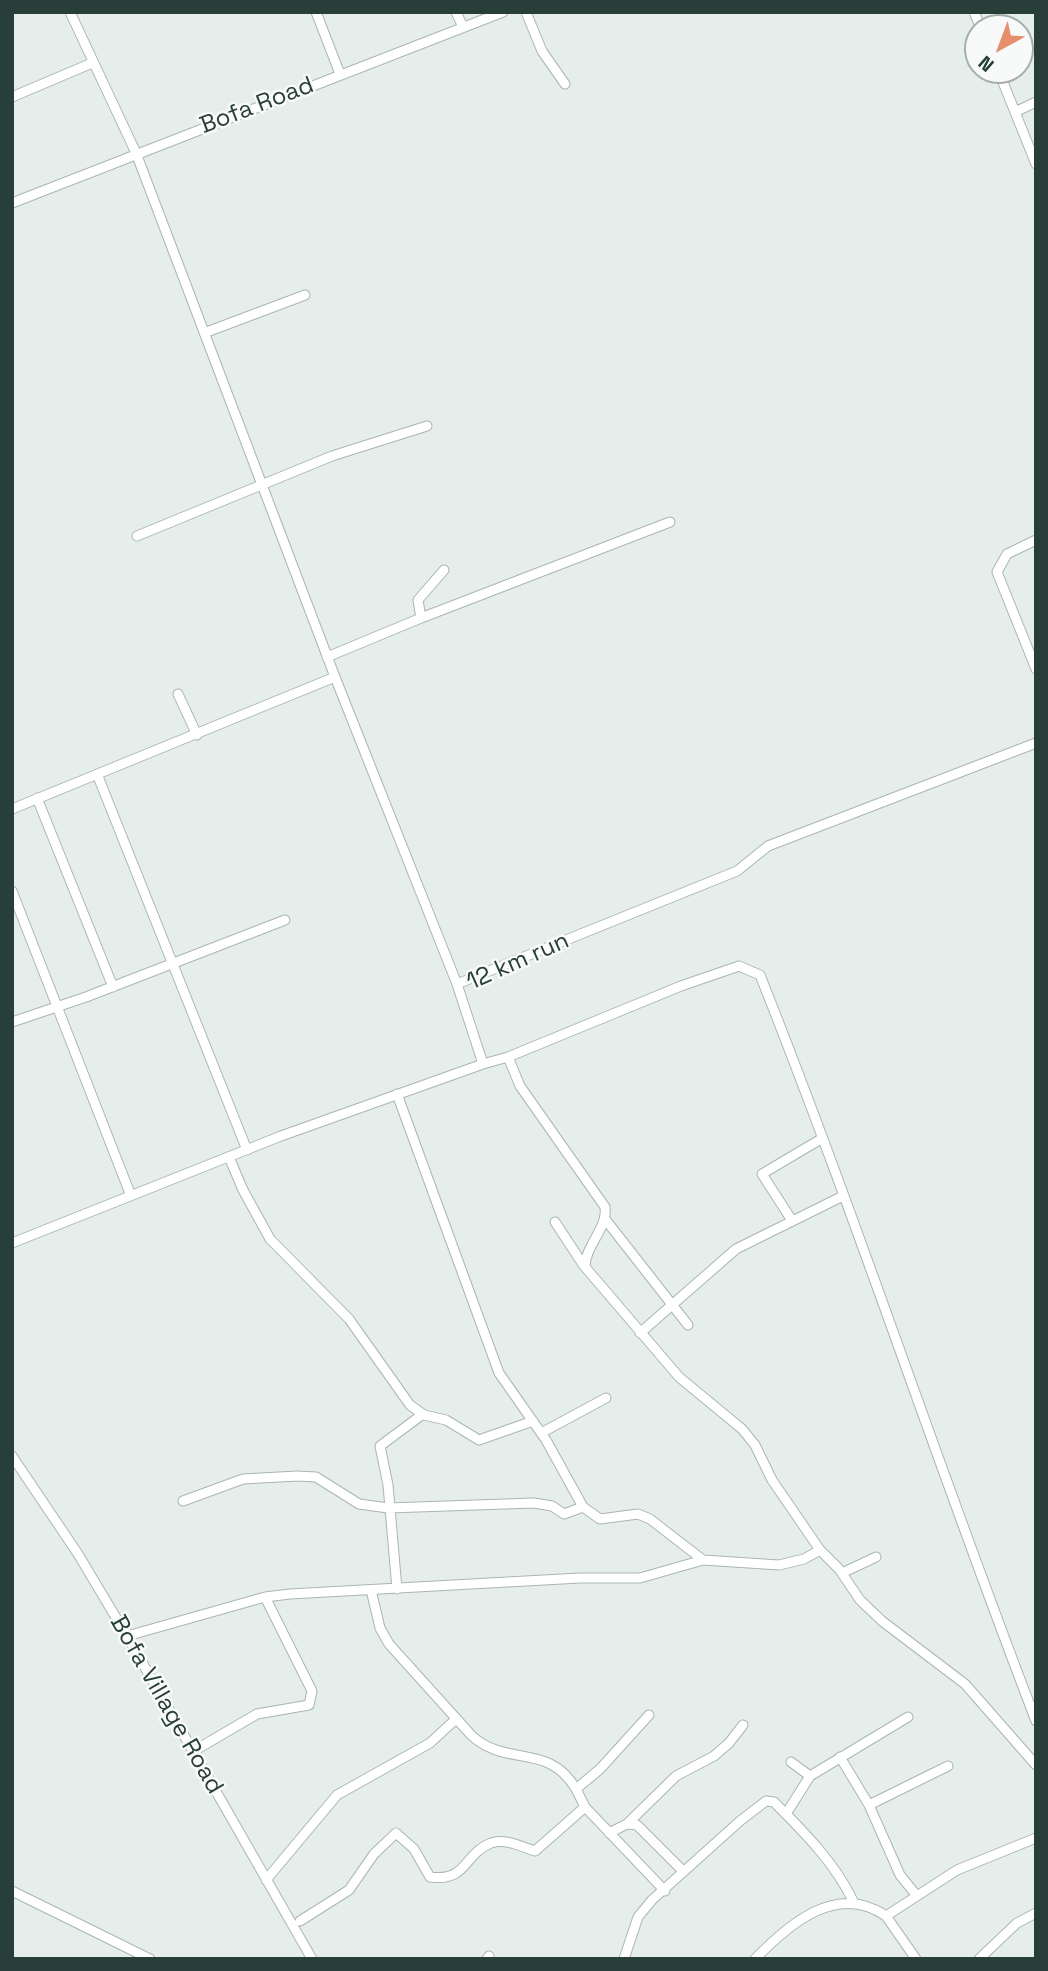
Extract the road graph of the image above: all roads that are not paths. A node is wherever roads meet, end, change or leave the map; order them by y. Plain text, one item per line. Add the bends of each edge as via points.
1 (70, 12) edge
2 (316, 12) edge
3 (456, 12) edge
4 (503, 12) edge
5 (526, 12) edge
6 (463, 27) junction
7 (92, 63) junction
8 (340, 74) junction
9 (565, 84) dead end
10 (1004, 84) edge
11 (12, 97) edge
12 (1036, 102) edge
13 (1015, 112) junction
14 (136, 153) junction
15 (1036, 164) edge
16 (12, 203) edge
17 (304, 295) dead end
18 (204, 333) junction
19 (427, 426) dead end
20 (262, 485) junction
21 (670, 522) dead end
22 (137, 536) dead end
23 (1036, 540) edge
24 (444, 570) dead end
25 (421, 618) junction
26 (327, 657) junction
27 (1036, 669) edge
28 (335, 677) junction
29 (178, 694) dead end
30 (197, 736) junction
31 (1036, 743) edge
32 (97, 774) junction
33 (37, 798) junction
34 (12, 809) edge
35 (12, 891) edge
36 (285, 920) dead end
37 (173, 963) junction
38 (457, 984) junction
39 (113, 987) junction
40 (57, 1007) junction
41 (12, 1022) edge
42 (508, 1057) junction
43 (483, 1064) junction
44 (397, 1094) junction
45 (821, 1139) junction
46 (247, 1150) junction
47 (229, 1157) junction
48 (131, 1196) junction
49 (843, 1196) junction
50 (605, 1219) junction
51 (791, 1219) junction
52 (555, 1222) dead end
53 (12, 1243) edge
54 (585, 1267) junction
55 (672, 1305) junction
56 (688, 1325) dead end
57 (640, 1333) junction
58 (606, 1398) dead end
59 (423, 1414) junction
60 (533, 1421) junction
61 (541, 1433) junction
62 (12, 1456) edge
63 (183, 1501) dead end
64 (583, 1507) junction
65 (388, 1508) junction
66 (820, 1550) junction
67 (876, 1557) dead end
68 (703, 1560) junction
69 (842, 1573) junction
70 (397, 1589) junction
71 (371, 1590) junction
72 (265, 1597) junction
73 (127, 1636) junction
74 (649, 1715) dead end
75 (908, 1717) dead end
76 (456, 1719) junction
77 (1036, 1721) edge
78 (743, 1726) dead end
79 (192, 1752) junction
80 (839, 1757) junction
81 (791, 1762) dead end
82 (1036, 1765) edge
83 (948, 1766) dead end
84 (810, 1776) junction
85 (576, 1789) junction
86 (869, 1805) junction
87 (585, 1807) junction
88 (786, 1814) junction
89 (627, 1824) junction
90 (609, 1833) junction
91 (1036, 1838) edge
92 (683, 1871) junction
93 (266, 1880) junction
94 (12, 1891) edge
95 (665, 1891) junction
96 (917, 1896) junction
97 (853, 1901) junction
98 (1036, 1913) edge
99 (886, 1916) junction
100 (300, 1921) dead end
101 (150, 1959) edge
102 (312, 1959) edge
103 (624, 1959) edge
104 (755, 1959) edge
105 (916, 1959) edge
106 (979, 1959) edge

1 - 7 street
2 - 8 street
3 - 6 street
4 - 6 street, Bofa Road
5 - 9 street via 542,51
6 - 8 street, Bofa Road
7 - 11 street
7 - 14 street
8 - 14 street, Bofa Road
10 - 13 street
12 - 13 street
13 - 15 street
14 - 16 street, Bofa Road
14 - 18 street
17 - 18 street
18 - 20 street
19 - 20 street
20 - 22 street
20 - 26 street
21 - 25 street
23 - 27 street via 1007,554 998,572
24 - 25 street via 418,600
25 - 26 street
26 - 28 street
28 - 30 street
28 - 38 street
29 - 30 street
30 - 32 street
31 - 38 street, 12 km run via 768,846 737,871
32 - 33 street
32 - 37 street
33 - 34 street
33 - 39 street
35 - 40 street
36 - 37 street
37 - 39 street
37 - 46 street
38 - 43 street, 12 km run
39 - 40 street
40 - 41 street
40 - 48 street
42 - 43 street
42 - 45 street via 681,986 739,966 749,968 760,975
42 - 50 street via 520,1086 605,1207
43 - 44 street
44 - 46 street
44 - 60 street via 499,1373
45 - 49 street
45 - 51 street via 762,1174
46 - 47 street
47 - 48 street
47 - 59 street via 270,1239 349,1318 410,1405
48 - 53 street
49 - 51 street
49 - 77 street
50 - 54 street
50 - 55 street
51 - 55 street via 736,1249
52 - 54 street
54 - 57 street
55 - 56 street
55 - 57 street
57 - 66 street via 679,1377 743,1429
58 - 61 street
59 - 60 street via 446,1420 480,1440
59 - 65 street via 380,1446
60 - 61 street
61 - 64 street
62 - 73 street, Bofa Village Road
63 - 65 street via 243,1479 297,1476 316,1477 359,1504
64 - 65 street via 564,1514 534,1503
64 - 68 street via 600,1519 625,1513 650,1519
65 - 70 street
66 - 68 street via 779,1565
66 - 69 street
67 - 69 street
68 - 70 street via 640,1578
69 - 82 street via 860,1600 883,1621 965,1684
70 - 71 street
71 - 72 street
71 - 76 street via 380,1628 390,1644
72 - 73 street
72 - 79 street via 312,1690 309,1705 257,1714
73 - 79 street, Bofa Village Road
74 - 85 street
75 - 80 street
76 - 85 street via 483,1746 547,1760
76 - 93 street via 430,1743 337,1794
78 - 89 street via 714,1756 676,1776
79 - 93 street, Bofa Village Road
80 - 84 street
80 - 86 street
81 - 84 street
83 - 86 street
84 - 88 street
85 - 87 street
86 - 96 street via 900,1875
87 - 90 street
87 - 100 street via 535,1852 506,1842 491,1843 458,1874 446,1879 430,1877 414,1849 396,1833 373,1854 349,1890
88 - 92 street via 774,1802 766,1801
88 - 97 street via 838,1874
89 - 90 street
89 - 92 street via 637,1825
90 - 95 street
91 - 96 street via 957,1870
92 - 95 street
93 - 102 street, Bofa Village Road
94 - 101 street
95 - 103 street via 638,1917
96 - 99 street
97 - 99 street
97 - 104 street via 808,1914
98 - 106 street via 1017,1923
99 - 105 street

